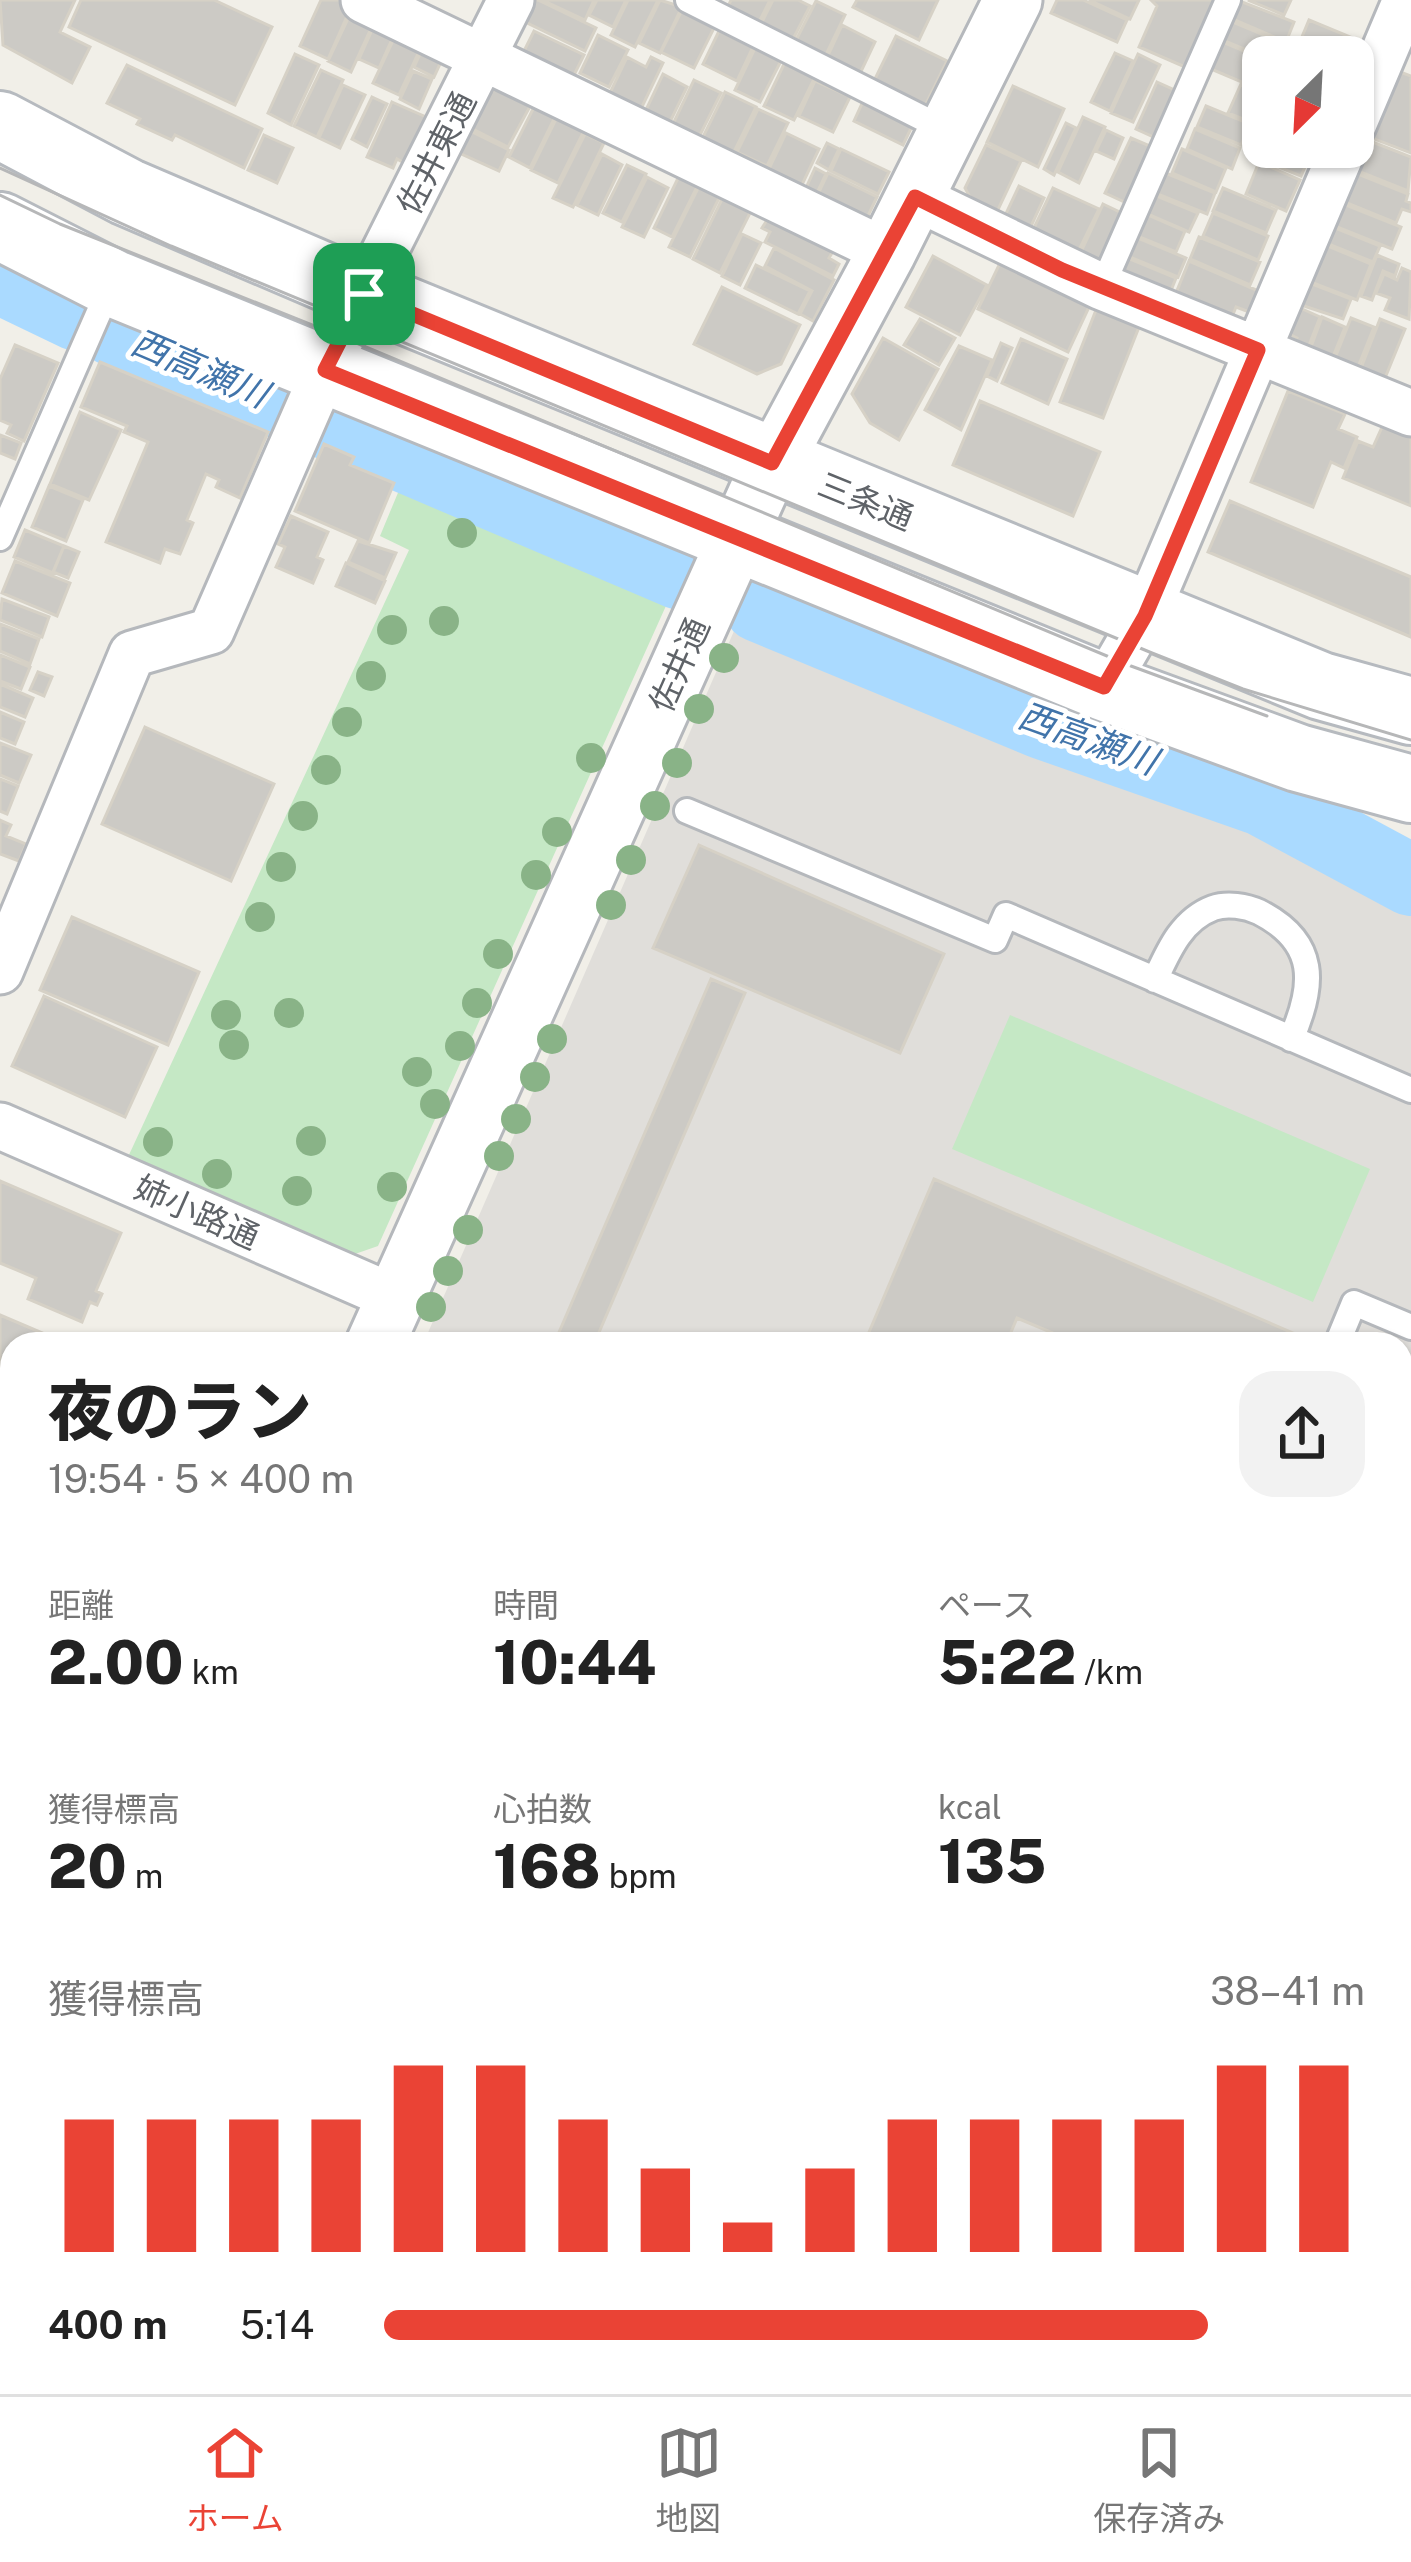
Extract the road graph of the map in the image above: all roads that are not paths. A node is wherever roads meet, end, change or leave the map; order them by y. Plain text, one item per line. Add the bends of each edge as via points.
1 (364, 0) edge
2 (512, 0) edge
3 (688, 0) edge
4 (1013, 0) edge
5 (1228, 0) edge
6 (1406, 0) edge
7 (484, 58) junction
8 (1374, 75) edge
9 (0, 125) edge
10 (948, 131) junction
11 (1335, 168) edge
12 (915, 197) junction
13 (0, 226) edge
14 (886, 252) junction
15 (1102, 287) junction
16 (364, 294) junction
17 (104, 301) junction
18 (1258, 350) junction
19 (325, 370) junction
20 (1411, 413) edge
21 (772, 463) junction
22 (738, 536) junction
23 (0, 538) edge
24 (1145, 616) junction
25 (1104, 687) junction
26 (1411, 711) edge
27 (1411, 789) edge
28 (687, 811) dead end
29 (0, 971) edge
30 (1155, 980) junction
31 (1291, 1039) junction
32 (1411, 1090) edge
33 (2, 1131) edge
34 (385, 1321) edge
35 (1411, 1327) edge
36 (1342, 1332) edge

1 - 7 street
2 - 7 street, 佐井東通
3 - 10 lane
4 - 10 street, 佐井通
5 - 15 lane
6 - 8 street
7 - 14 street
7 - 16 street, 佐井東通
9 - 16 main road, 三条通 via 127,192
10 - 12 street, 佐井通
11 - 18 street
12 - 14 street, 佐井通
12 - 15 street
13 - 17 main road
14 - 21 street, 佐井通
15 - 18 street
16 - 19 street, 佐井東通
16 - 21 main road, 三条通
17 - 19 main road
17 - 23 lane
18 - 20 street
18 - 24 street
19 - 22 main road
19 - 29 street, 佐井東通 via 211,631 132,654
21 - 22 street, 佐井通
21 - 24 main road, 三条通
22 - 25 main road
22 - 34 street, 佐井通
24 - 25 street
24 - 26 main road, 三条通 via 1321,686
25 - 27 main road via 1298,758
28 - 30 lane via 995,940 1006,915
30 - 31 lane
30 - 31 lane via 1188,925 1214,907 1247,906 1300,943 1306,1006
31 - 32 lane
33 - 34 street, 姉小路通
35 - 36 lane via 1354,1303

